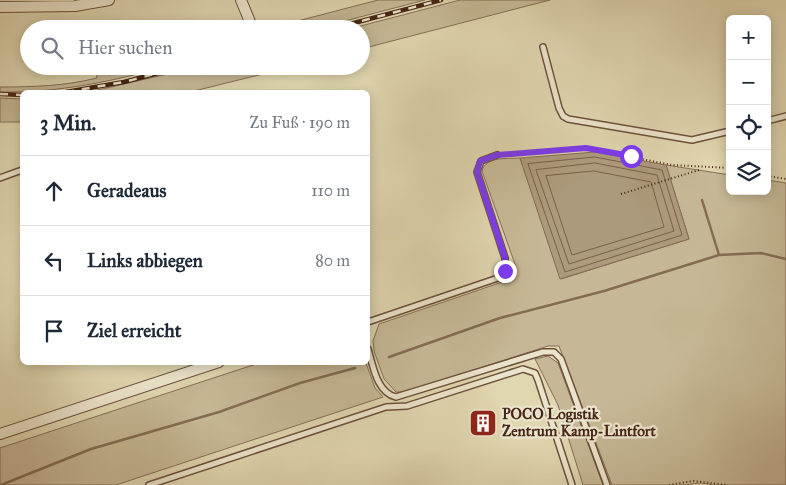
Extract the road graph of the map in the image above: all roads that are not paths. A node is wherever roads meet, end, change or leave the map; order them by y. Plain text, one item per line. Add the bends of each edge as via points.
1 (109, 0) edge
2 (241, 0) edge
3 (0, 7) edge
4 (249, 20) edge
5 (543, 47) dead end
6 (786, 116) edge
7 (771, 120) edge
8 (726, 132) edge
9 (497, 155) road end
10 (20, 171) edge
11 (0, 178) edge
12 (370, 321) edge
13 (370, 355) edge
14 (210, 365) edge
15 (0, 434) edge
16 (149, 485) edge
17 (572, 485) edge
18 (607, 485) edge

1 - 3 street via 75,6
2 - 4 street
5 - 8 lane via 560,108 568,119 692,140
6 - 7 lane
9 - 12 lane via 480,161 477,172 505,258 505,271 501,277
10 - 11 lane
13 - 18 lane via 382,388 396,397 543,352 554,352 561,359
14 - 15 street
16 - 17 lane via 386,406 407,406 523,369 534,373 538,380

